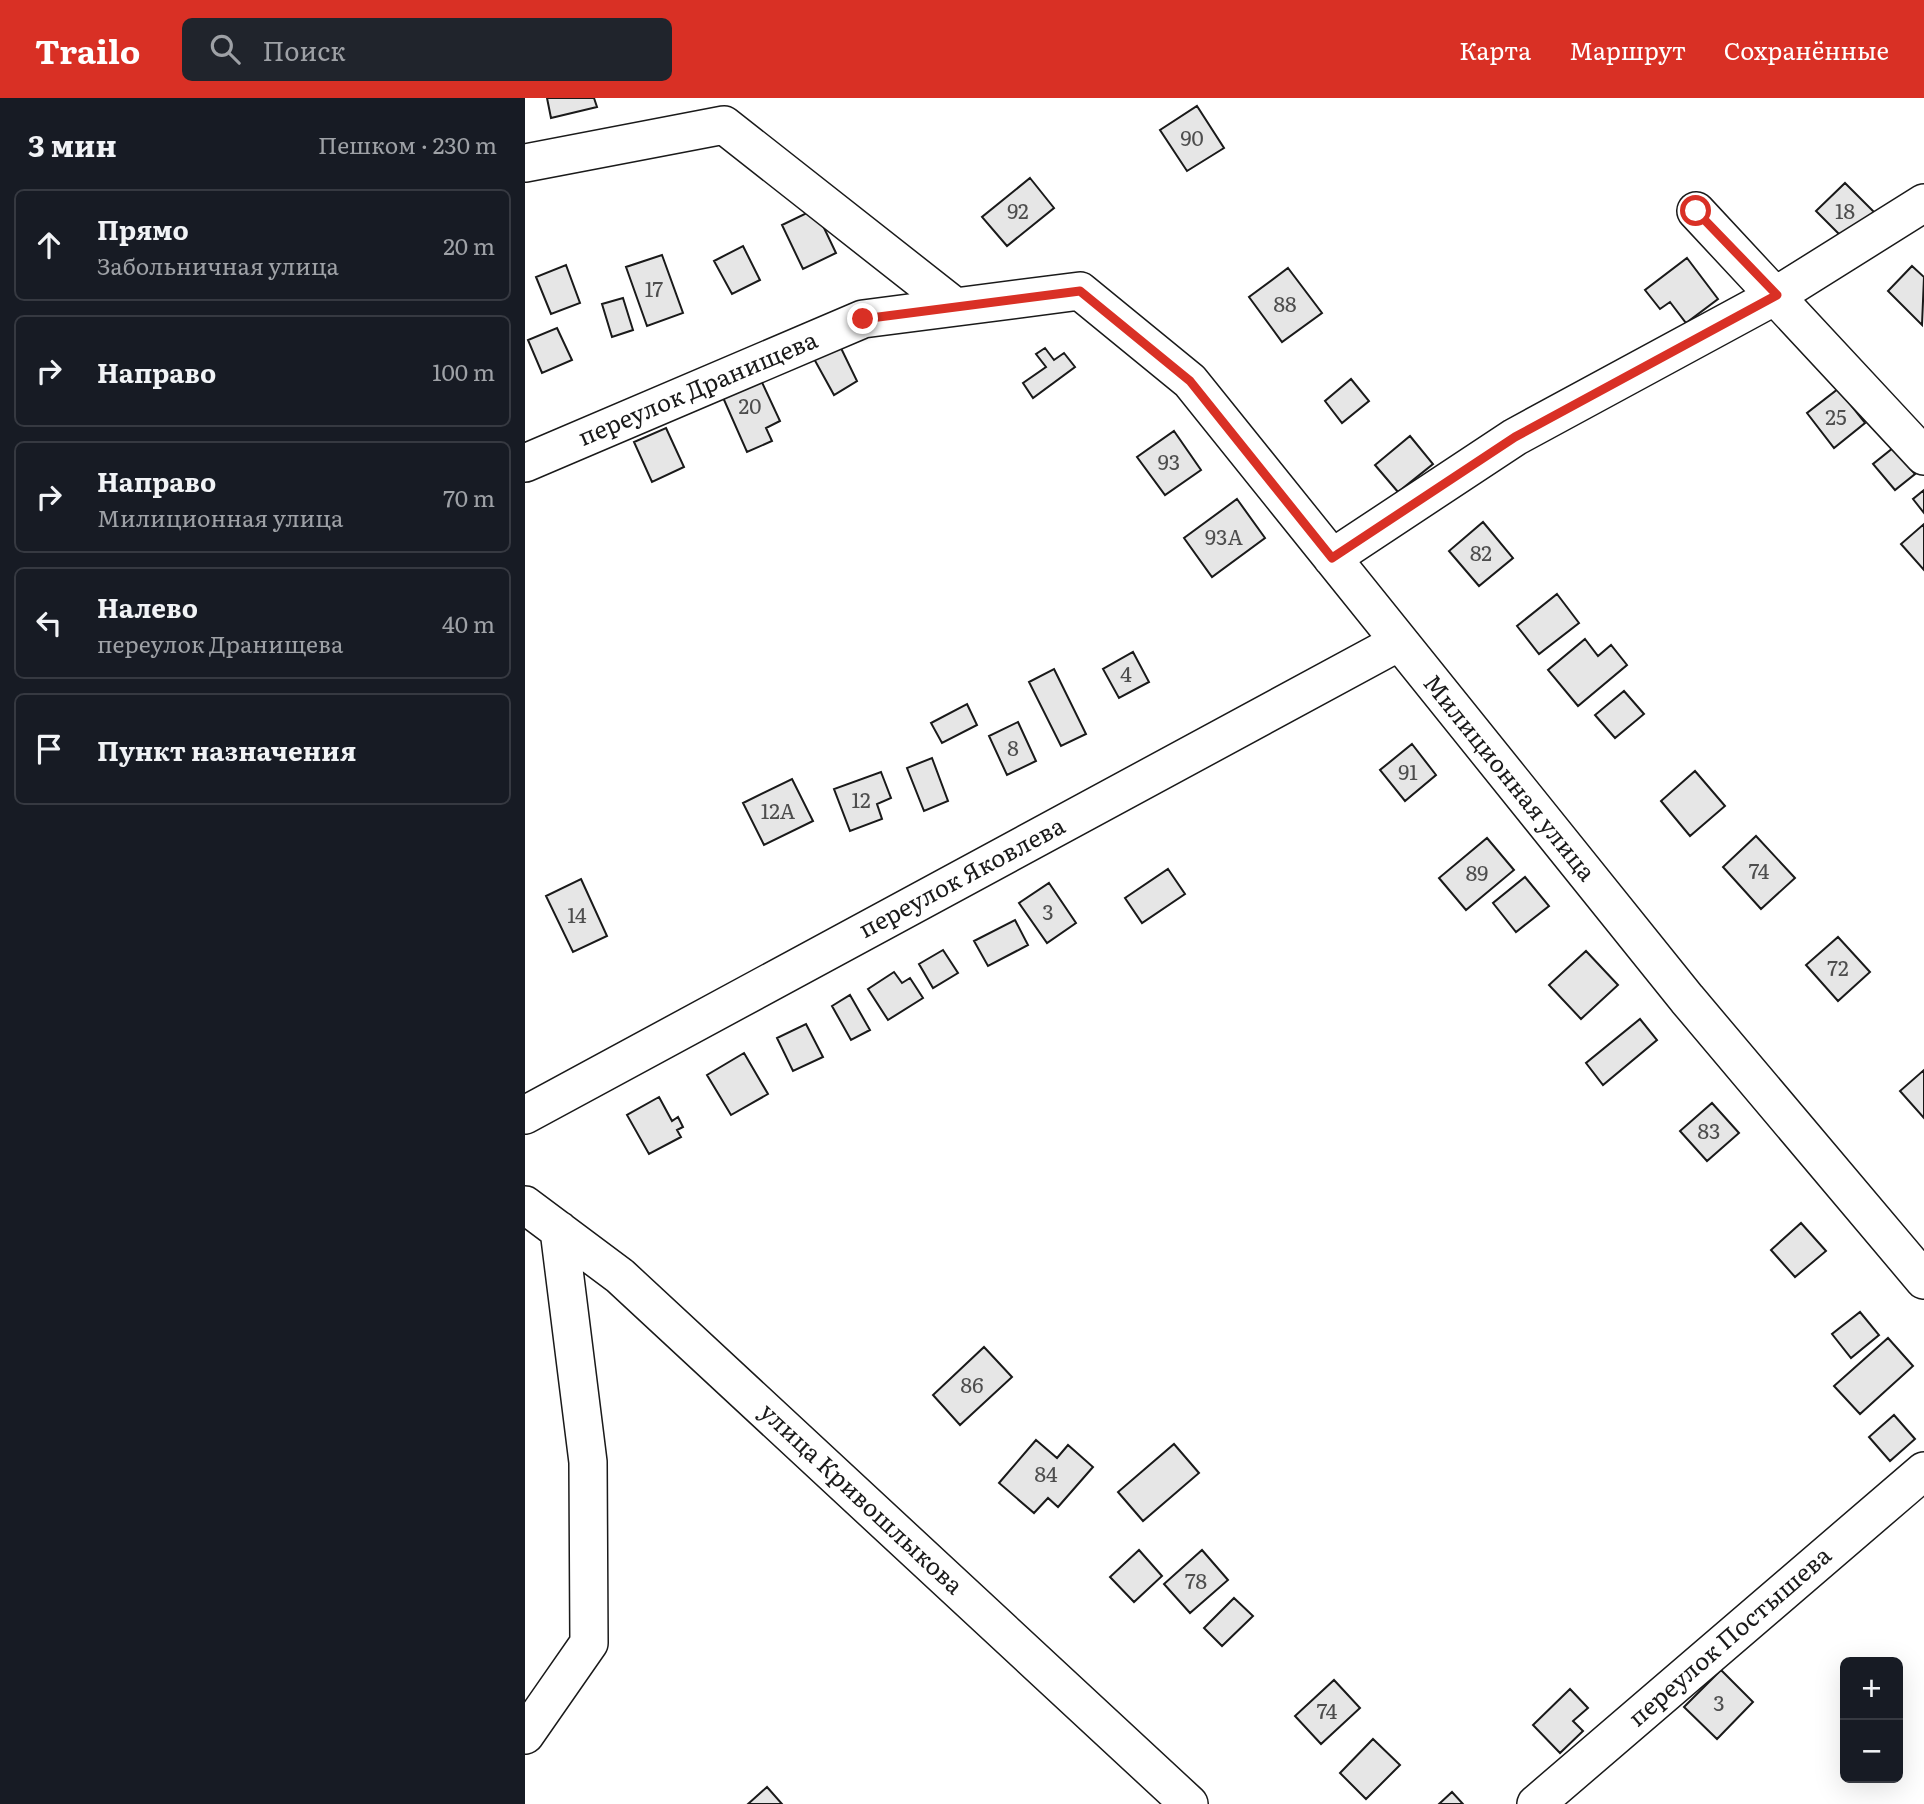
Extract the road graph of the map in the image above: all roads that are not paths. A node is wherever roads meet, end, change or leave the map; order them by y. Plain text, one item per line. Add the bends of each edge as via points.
1 (525, 163) edge
2 (1924, 203) edge
3 (1696, 211) dead end
4 (1080, 291) joint
5 (1777, 295) junction
6 (954, 306) junction
7 (1924, 456) edge
8 (525, 463) edge
9 (1332, 558) junction
10 (1399, 642) junction
11 (525, 1115) edge
12 (525, 1205) edge
13 (559, 1230) junction
14 (1924, 1280) edge
15 (1924, 1471) edge
16 (525, 1735) edge
17 (1189, 1804) edge
18 (1536, 1804) edge

1 - 6 street via 724,125
2 - 5 street
3 - 5 street
4 - 6 street, переулок Дранищева
4 - 9 street, Милиционная улица via 1190,381
5 - 7 street
5 - 9 street via 1515,437
6 - 8 street, переулок Дранищева via 863,319
9 - 10 street, Милиционная улица
10 - 11 street, переулок Яковлева
10 - 14 street, Милиционная улица via 1687,999
12 - 13 street, улица Кривошлыкова
13 - 16 street via 588,1462 589,1643
13 - 17 street, улица Кривошлыкова via 620,1276
15 - 18 street, переулок Постышева

